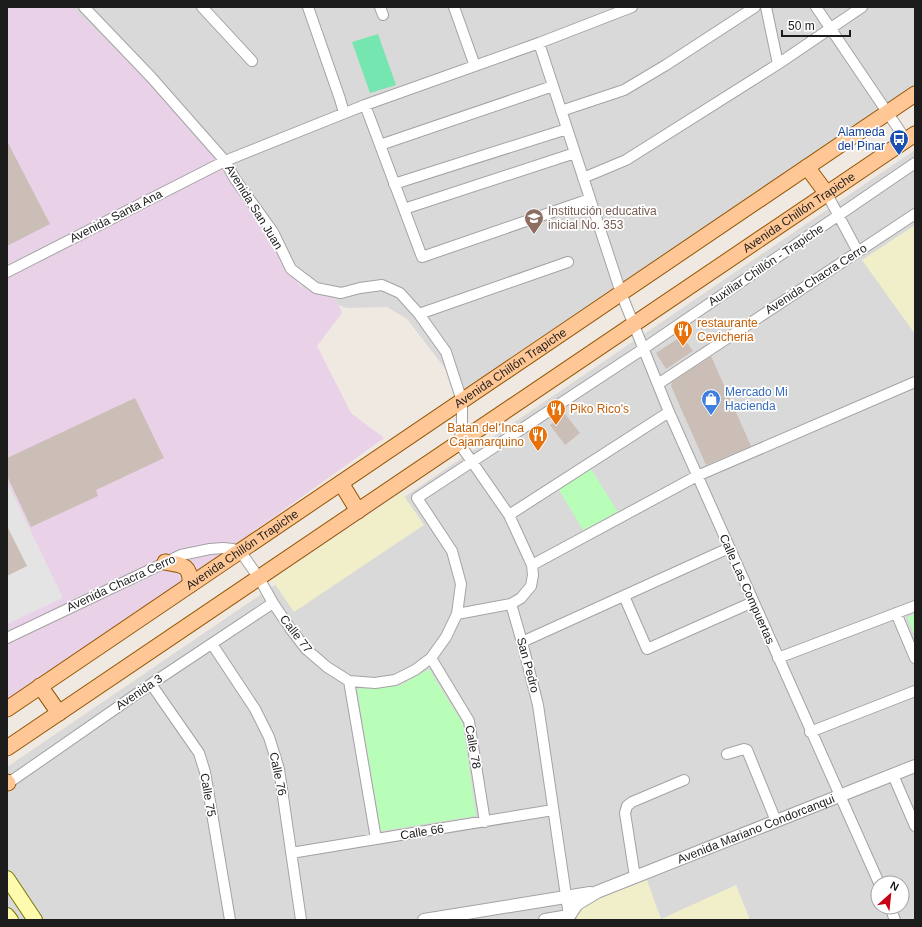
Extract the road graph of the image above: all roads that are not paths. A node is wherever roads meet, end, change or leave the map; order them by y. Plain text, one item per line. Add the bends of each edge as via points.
1 (84, 7) edge
2 (202, 7) edge
3 (308, 7) edge
4 (454, 7) edge
5 (632, 7) edge
6 (755, 7) edge
7 (766, 7) edge
8 (816, 7) edge
9 (862, 7) edge
10 (831, 28) junction
11 (539, 43) junction
12 (252, 61) dead end
13 (778, 64) junction
14 (475, 66) junction
15 (553, 86) junction
16 (915, 94) edge
17 (365, 105) junction
18 (561, 111) junction
19 (888, 112) junction
20 (344, 113) junction
21 (567, 129) junction
22 (911, 137) edge
23 (380, 145) junction
24 (575, 153) junction
25 (225, 160) junction
26 (915, 163) edge
27 (807, 166) junction
28 (583, 178) junction
29 (394, 184) junction
30 (827, 194) junction
31 (590, 199) junction
32 (404, 209) junction
33 (915, 214) edge
34 (838, 216) junction
35 (858, 252) junction
36 (568, 262) dead end
37 (7, 272) edge
38 (621, 293) junction
39 (419, 314) junction
40 (633, 324) junction
41 (643, 349) junction
42 (915, 382) edge
43 (658, 384) junction
44 (462, 401) junction
45 (669, 412) junction
46 (459, 443) junction
47 (472, 462) junction
48 (697, 476) junction
49 (341, 483) junction
50 (417, 498) joint
51 (358, 511) junction
52 (509, 515) junction
53 (729, 548) junction
54 (240, 551) junction
55 (165, 562) junction
56 (532, 565) junction
57 (259, 578) junction
58 (190, 585) junction
59 (624, 596) junction
60 (753, 602) junction
61 (273, 603) junction
62 (510, 604) junction
63 (915, 606) edge
64 (896, 613) junction
65 (457, 614) junction
66 (7, 638) edge
67 (522, 642) junction
68 (212, 644) junction
69 (431, 658) junction
70 (778, 658) junction
71 (915, 658) edge
72 (350, 681) junction
73 (151, 684) junction
74 (40, 686) junction
75 (915, 691) edge
76 (7, 709) edge
77 (59, 713) junction
78 (810, 732) junction
79 (7, 748) edge
80 (727, 754) dead end
81 (915, 766) edge
82 (893, 775) junction
83 (684, 780) dead end
84 (7, 783) edge
85 (839, 796) junction
86 (553, 810) junction
87 (776, 821) junction
88 (485, 822) junction
89 (915, 826) edge
90 (376, 839) junction
91 (292, 853) junction
92 (875, 875) edge
93 (635, 877) junction
94 (7, 878) edge
95 (597, 892) junction
96 (566, 897) junction
97 (7, 915) edge
98 (569, 916) junction
99 (11, 920) edge
100 (35, 920) edge
101 (230, 920) edge
102 (301, 920) edge
103 (424, 920) edge
104 (545, 920) edge

1 - 25 street, Avenida San Juan
2 - 12 street
3 - 20 street
4 - 14 street
5 - 11 street, Avenida Santa Ana
6 - 18 street via 666,66 624,90
7 - 13 street
8 - 10 street
9 - 10 street
10 - 13 street
10 - 19 street
11 - 14 street, Avenida Santa Ana
11 - 15 street, Calle Las Compuertas
13 - 28 street via 626,160
14 - 17 street, Avenida Santa Ana
15 - 18 street, Calle Las Compuertas
15 - 23 street
16 - 19 main road, Avenida Chillón Trapiche
17 - 20 street, Avenida Santa Ana
17 - 23 street
18 - 21 street, Calle Las Compuertas
19 - 22 street
19 - 27 main road, Avenida Chillón Trapiche
20 - 25 street, Avenida Santa Ana
21 - 24 street, Calle Las Compuertas
21 - 29 street
22 - 30 main road, Avenida Chillón Trapiche
23 - 29 street
24 - 28 street, Calle Las Compuertas
24 - 32 street
25 - 37 street, Avenida Santa Ana
25 - 39 street, Avenida San Juan via 235,179 273,232 291,269 316,288 341,293 382,285 400,293
26 - 34 street, Auxiliar Chillón - Trapiche
27 - 30 main road
27 - 38 main road, Avenida Chillón Trapiche
28 - 31 street, Calle Las Compuertas
29 - 32 street
30 - 34 street
30 - 40 main road, Avenida Chillón Trapiche
31 - 32 street via 422,257
31 - 38 street, Calle Las Compuertas
33 - 35 street, Avenida Chacra Cerro
34 - 35 street
34 - 41 street, Auxiliar Chillón - Trapiche
35 - 43 street, Avenida Chacra Cerro
36 - 39 street
38 - 40 street, Calle Las Compuertas
38 - 44 main road, Avenida Chillón Trapiche
39 - 44 street, Avenida San Juan via 446,352
40 - 41 street, Calle Las Compuertas
40 - 46 main road, Avenida Chillón Trapiche
41 - 43 street, Calle Las Compuertas
41 - 47 street, Auxiliar Chillón - Trapiche
42 - 48 street
43 - 45 street, Calle Las Compuertas
44 - 46 street, Avenida San Juan
44 - 49 main road, Avenida Chillón Trapiche
45 - 48 street, Calle Las Compuertas
45 - 52 street
46 - 47 street
46 - 51 main road, Avenida Chillón Trapiche
47 - 50 street, Auxiliar Chillón - Trapiche
47 - 52 street
48 - 53 street, Calle Las Compuertas
48 - 56 street
49 - 51 main road
49 - 54 main road, Avenida Chillón Trapiche
50 - 65 street, Calle 77 via 452,551 461,584
51 - 57 main road, Avenida Chillón Trapiche
52 - 56 street
53 - 59 street
53 - 60 street, Calle Las Compuertas
54 - 55 street, Avenida Chacra Cerro via 210,549 181,555
54 - 57 street, Calle 77
54 - 58 main road, Avenida Chillón Trapiche
55 - 58 main road via 182,565 187,569 190,572
55 - 66 street, Avenida Chacra Cerro
56 - 62 street via 531,586 521,598
57 - 61 street, Calle 77
57 - 77 main road, Avenida Chillón Trapiche
58 - 74 main road, Avenida Chillón Trapiche
59 - 60 street via 648,649
59 - 67 street
60 - 70 street, Calle Las Compuertas
61 - 68 street, Avenida 3
61 - 72 street, Calle 77 via 306,649 327,667
62 - 65 street
62 - 67 street, San Pedro
63 - 64 street
64 - 70 street
64 - 71 street
65 - 69 street, Calle 77 via 446,637
67 - 86 street, San Pedro via 538,705
68 - 73 street, Avenida 3
68 - 91 street, Calle 76 via 256,709 269,737 280,769
69 - 72 street, Calle 77 via 395,680 375,683
69 - 88 street, Calle 78 via 469,721
70 - 78 street, Calle Las Compuertas
72 - 90 street
73 - 84 street, Avenida 3
73 - 101 street, Calle 75 via 199,753 205,772
74 - 76 main road, Avenida Chillón Trapiche
74 - 77 main road
75 - 78 street
77 - 79 main road, Avenida Chillón Trapiche
78 - 85 street, Calle Las Compuertas
80 - 87 street via 747,750
81 - 82 street, Avenida Mariano Condorcanqui
82 - 85 street, Avenida Mariano Condorcanqui
82 - 89 street
83 - 93 street via 627,806 625,813
85 - 87 street, Avenida Mariano Condorcanqui
85 - 92 street, Calle Las Compuertas
86 - 88 street, Calle 66
86 - 96 street, San Pedro
87 - 93 street, Avenida Mariano Condorcanqui
88 - 90 street, Calle 66
90 - 91 street, Calle 66
91 - 102 street, Calle 76
93 - 95 street, Avenida Mariano Condorcanqui
94 - 100 main road
95 - 96 street, Avenida Mariano Condorcanqui
95 - 98 street, Avenida Mariano Condorcanqui via 577,904
96 - 98 street, San Pedro
96 - 103 street, Avenida Mariano Condorcanqui
97 - 99 main road
98 - 104 street

